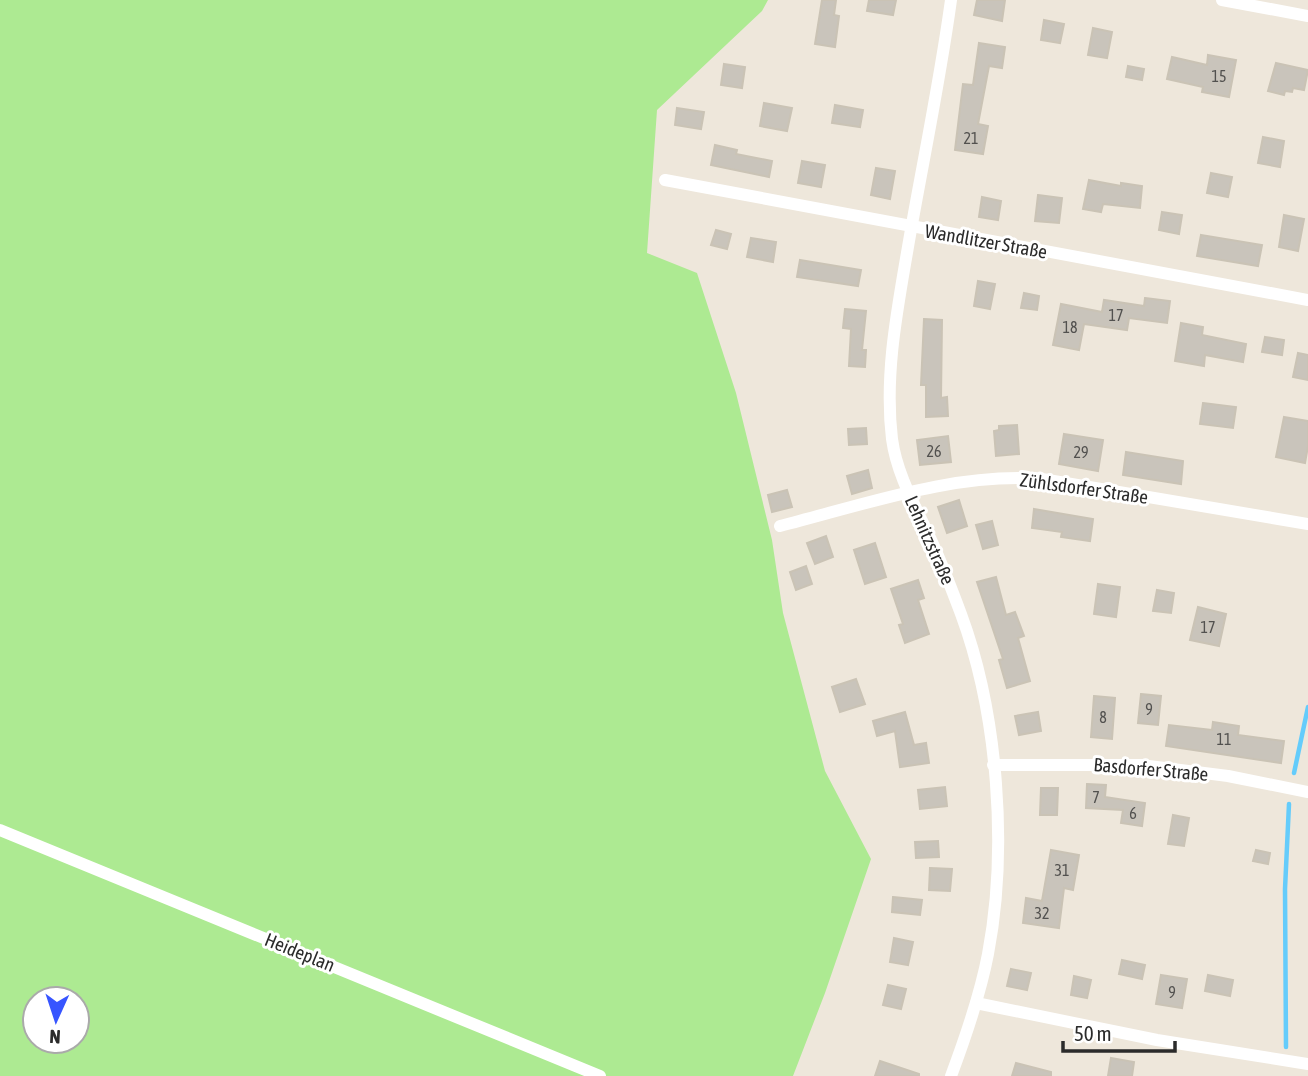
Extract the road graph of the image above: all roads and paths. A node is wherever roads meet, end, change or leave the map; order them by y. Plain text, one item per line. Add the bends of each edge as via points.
1 (951, 0) edge
2 (1222, 0) edge
3 (1308, 16) edge
4 (665, 180) dead end
5 (911, 228) junction
6 (1308, 300) edge
7 (909, 494) junction
8 (1308, 524) edge
9 (780, 526) dead end
10 (993, 765) junction
11 (1308, 792) edge
12 (0, 830) edge
13 (976, 1003) junction
14 (1308, 1064) edge
15 (600, 1076) edge
16 (951, 1076) edge

1 - 5 street, Lehnitzstraße
2 - 3 street
4 - 5 street, Wandlitzer Straße
5 - 6 street, Wandlitzer Straße
5 - 7 street, Lehnitzstraße via 890,384 892,442
7 - 8 street, Zühlsdorfer Straße via 972,480 1030,478
7 - 9 street, Zühlsdorfer Straße
7 - 10 street, Lehnitzstraße via 967,629 988,720
10 - 11 street, Basdorfer Straße via 1141,765
10 - 13 street, Lehnitzstraße via 996,895
12 - 15 street, Heideplan
13 - 14 street via 1157,1040
13 - 16 street, Lehnitzstraße

